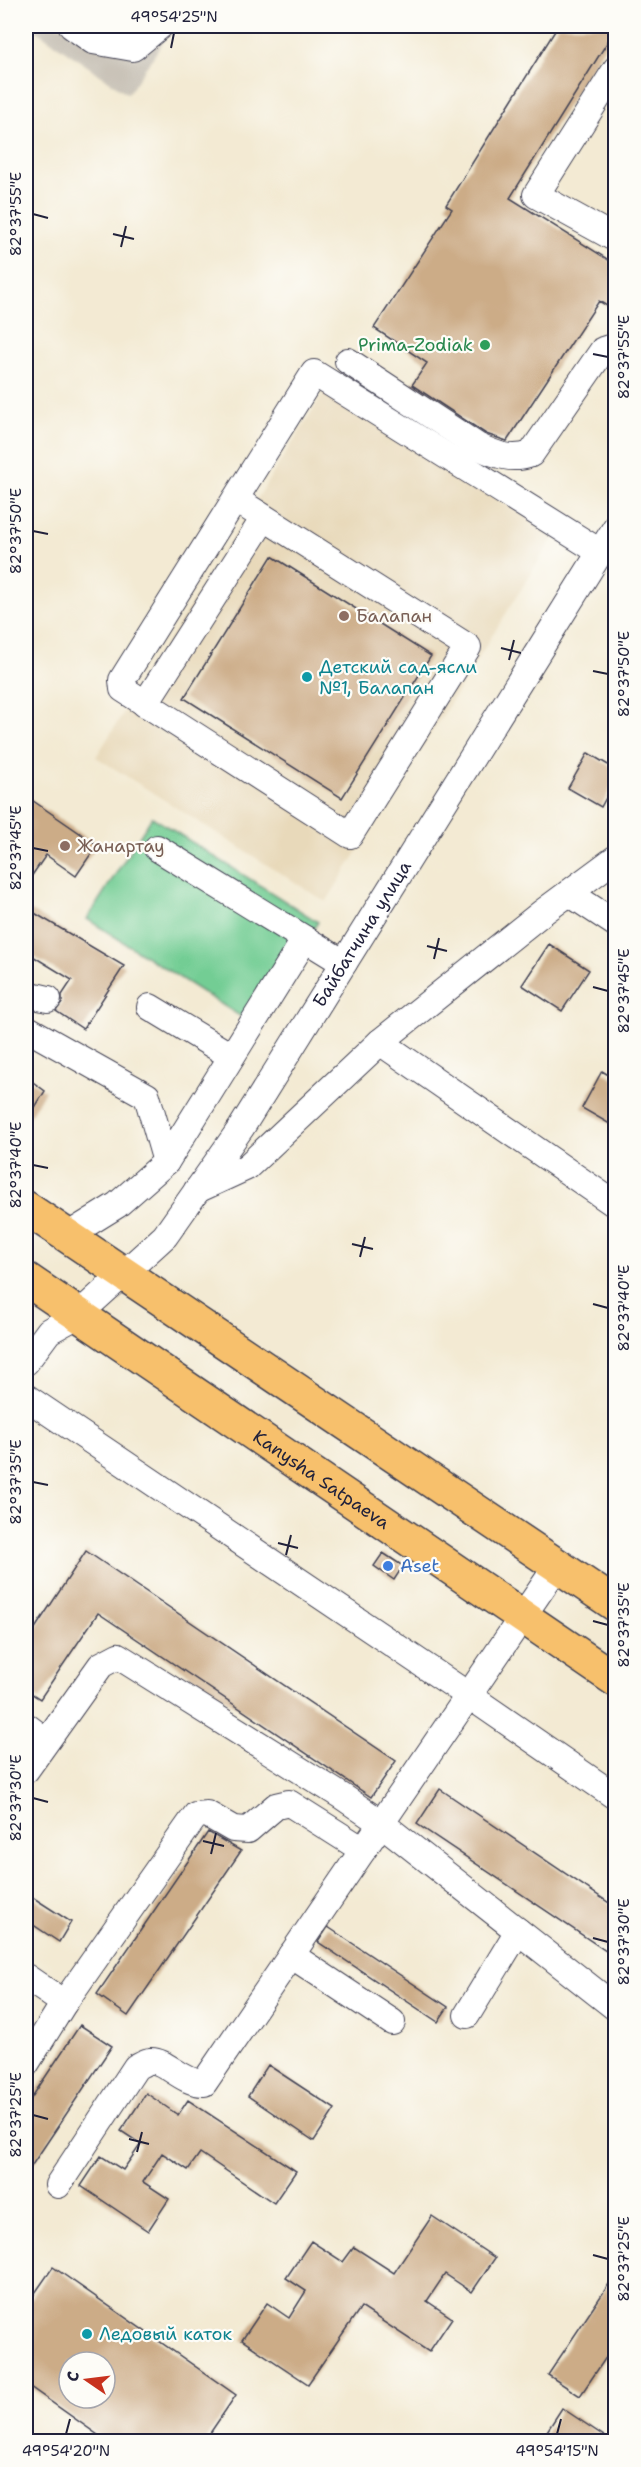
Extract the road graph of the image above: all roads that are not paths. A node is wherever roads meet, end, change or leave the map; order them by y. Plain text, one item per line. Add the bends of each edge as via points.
1 (72, 26) edge
2 (160, 26) edge
3 (615, 69) edge
4 (615, 239) edge
5 (615, 346) edge
6 (348, 361) dead end
7 (235, 499) junction
8 (264, 518) junction
9 (615, 527) edge
10 (600, 552) junction
11 (146, 704) junction
12 (157, 848) dead end
13 (615, 858) edge
14 (568, 893) junction
15 (615, 924) edge
16 (305, 939) junction
17 (344, 963) junction
18 (150, 1007) dead end
19 (26, 1028) edge
20 (380, 1042) junction
21 (231, 1056) junction
22 (165, 1162) junction
23 (197, 1190) junction
24 (615, 1205) edge
25 (26, 1208) edge
26 (67, 1236) junction
27 (125, 1275) junction
28 (26, 1279) edge
29 (78, 1315) junction
30 (26, 1362) edge
31 (26, 1397) edge
32 (557, 1566) junction
33 (615, 1605) edge
34 (522, 1617) junction
35 (615, 1680) edge
36 (468, 1695) junction
37 (26, 1726) edge
38 (46, 1741) junction
39 (26, 1770) edge
40 (311, 1776) junction
41 (615, 1797) edge
42 (289, 1803) junction
43 (381, 1823) junction
44 (363, 1850) junction
45 (518, 1931) junction
46 (291, 1955) junction
47 (26, 1977) edge
48 (64, 2003) junction
49 (615, 2008) edge
50 (467, 2015) dead end
51 (392, 2022) dead end
52 (26, 2064) edge
53 (58, 2185) dead end

1 - 2 street via 93,41 133,48
3 - 4 street via 536,195
5 - 6 street via 603,350 531,454 519,458 499,456 480,447
7 - 8 street
7 - 10 street via 314,373
7 - 11 street via 122,680 123,689
8 - 11 street
8 - 11 street via 468,647 350,835
9 - 10 street, Байбатчина улица
10 - 17 street, Байбатчина улица
12 - 16 street
13 - 14 street
14 - 15 street
14 - 20 street
16 - 17 street
16 - 21 street
17 - 23 street, Байбатчина улица via 241,1128
18 - 21 street
19 - 22 street via 147,1096
20 - 23 street via 247,1167
20 - 24 street
21 - 22 street
22 - 26 street via 117,1205
23 - 27 street, Байбатчина улица via 165,1236
25 - 26 main road
26 - 27 main road
27 - 29 street, Байбатчина улица
27 - 32 main road
28 - 29 main road, Kanysha Satpaeva
29 - 30 street, Байбатчина улица via 49,1331
29 - 34 main road, Kanysha Satpaeva
31 - 36 street
32 - 33 main road
32 - 34 street
34 - 35 main road, Kanysha Satpaeva
34 - 36 street
36 - 41 street
36 - 43 street
37 - 38 street
38 - 39 street
38 - 40 street via 101,1665 118,1656
40 - 42 street
40 - 43 street
42 - 44 street
42 - 48 street via 276,1806 248,1830 233,1829 207,1814 196,1815
43 - 44 street
43 - 45 street
44 - 46 street
45 - 49 street
45 - 50 street
46 - 51 street
46 - 53 street via 204,2083 194,2083 151,2061 136,2067
47 - 48 street
48 - 52 street

